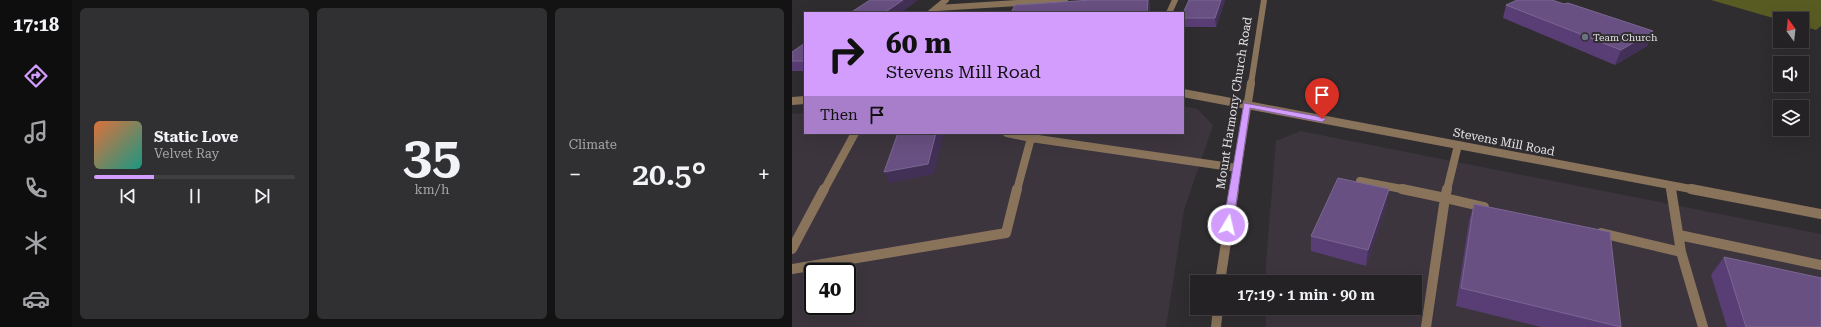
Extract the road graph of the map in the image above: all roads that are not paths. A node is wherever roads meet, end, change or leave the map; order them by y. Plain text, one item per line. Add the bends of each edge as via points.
1 (946, 0) edge
2 (1065, 0) edge
3 (1175, 0) edge
4 (1264, 0) edge
5 (936, 8) junction
6 (931, 12) edge
7 (1169, 12) edge
8 (1184, 93) edge
9 (804, 100) edge
10 (792, 101) edge
11 (1247, 105) junction
12 (854, 134) edge
13 (1012, 134) edge
14 (1031, 138) junction
15 (1458, 145) junction
16 (1237, 168) junction
17 (1360, 181) edge
18 (1670, 186) junction
19 (1445, 198) junction
20 (1492, 209) edge
21 (1821, 214) edge
22 (1593, 231) edge
23 (1679, 235) junction
24 (792, 249) edge
25 (1681, 252) junction
26 (1821, 265) edge
27 (792, 269) edge
28 (1221, 275) edge
29 (1217, 315) edge
30 (1216, 327) edge
31 (1426, 327) edge
32 (1703, 327) edge

1 - 5 street
2 - 5 street
3 - 7 street
4 - 11 street, Mount Harmony Church Road
5 - 6 street
8 - 11 street, Stevens Mill Road
9 - 10 street
11 - 15 street, Stevens Mill Road
11 - 16 street, Mount Harmony Church Road
12 - 24 street
13 - 14 street
14 - 16 street
14 - 27 street via 1006,234
15 - 18 street, Stevens Mill Road
15 - 19 street
16 - 28 street, Mount Harmony Church Road
17 - 19 street
18 - 21 street, Stevens Mill Road
18 - 23 street
19 - 20 street
19 - 31 street
22 - 25 street
23 - 25 street
23 - 26 street
25 - 32 street
29 - 30 street

